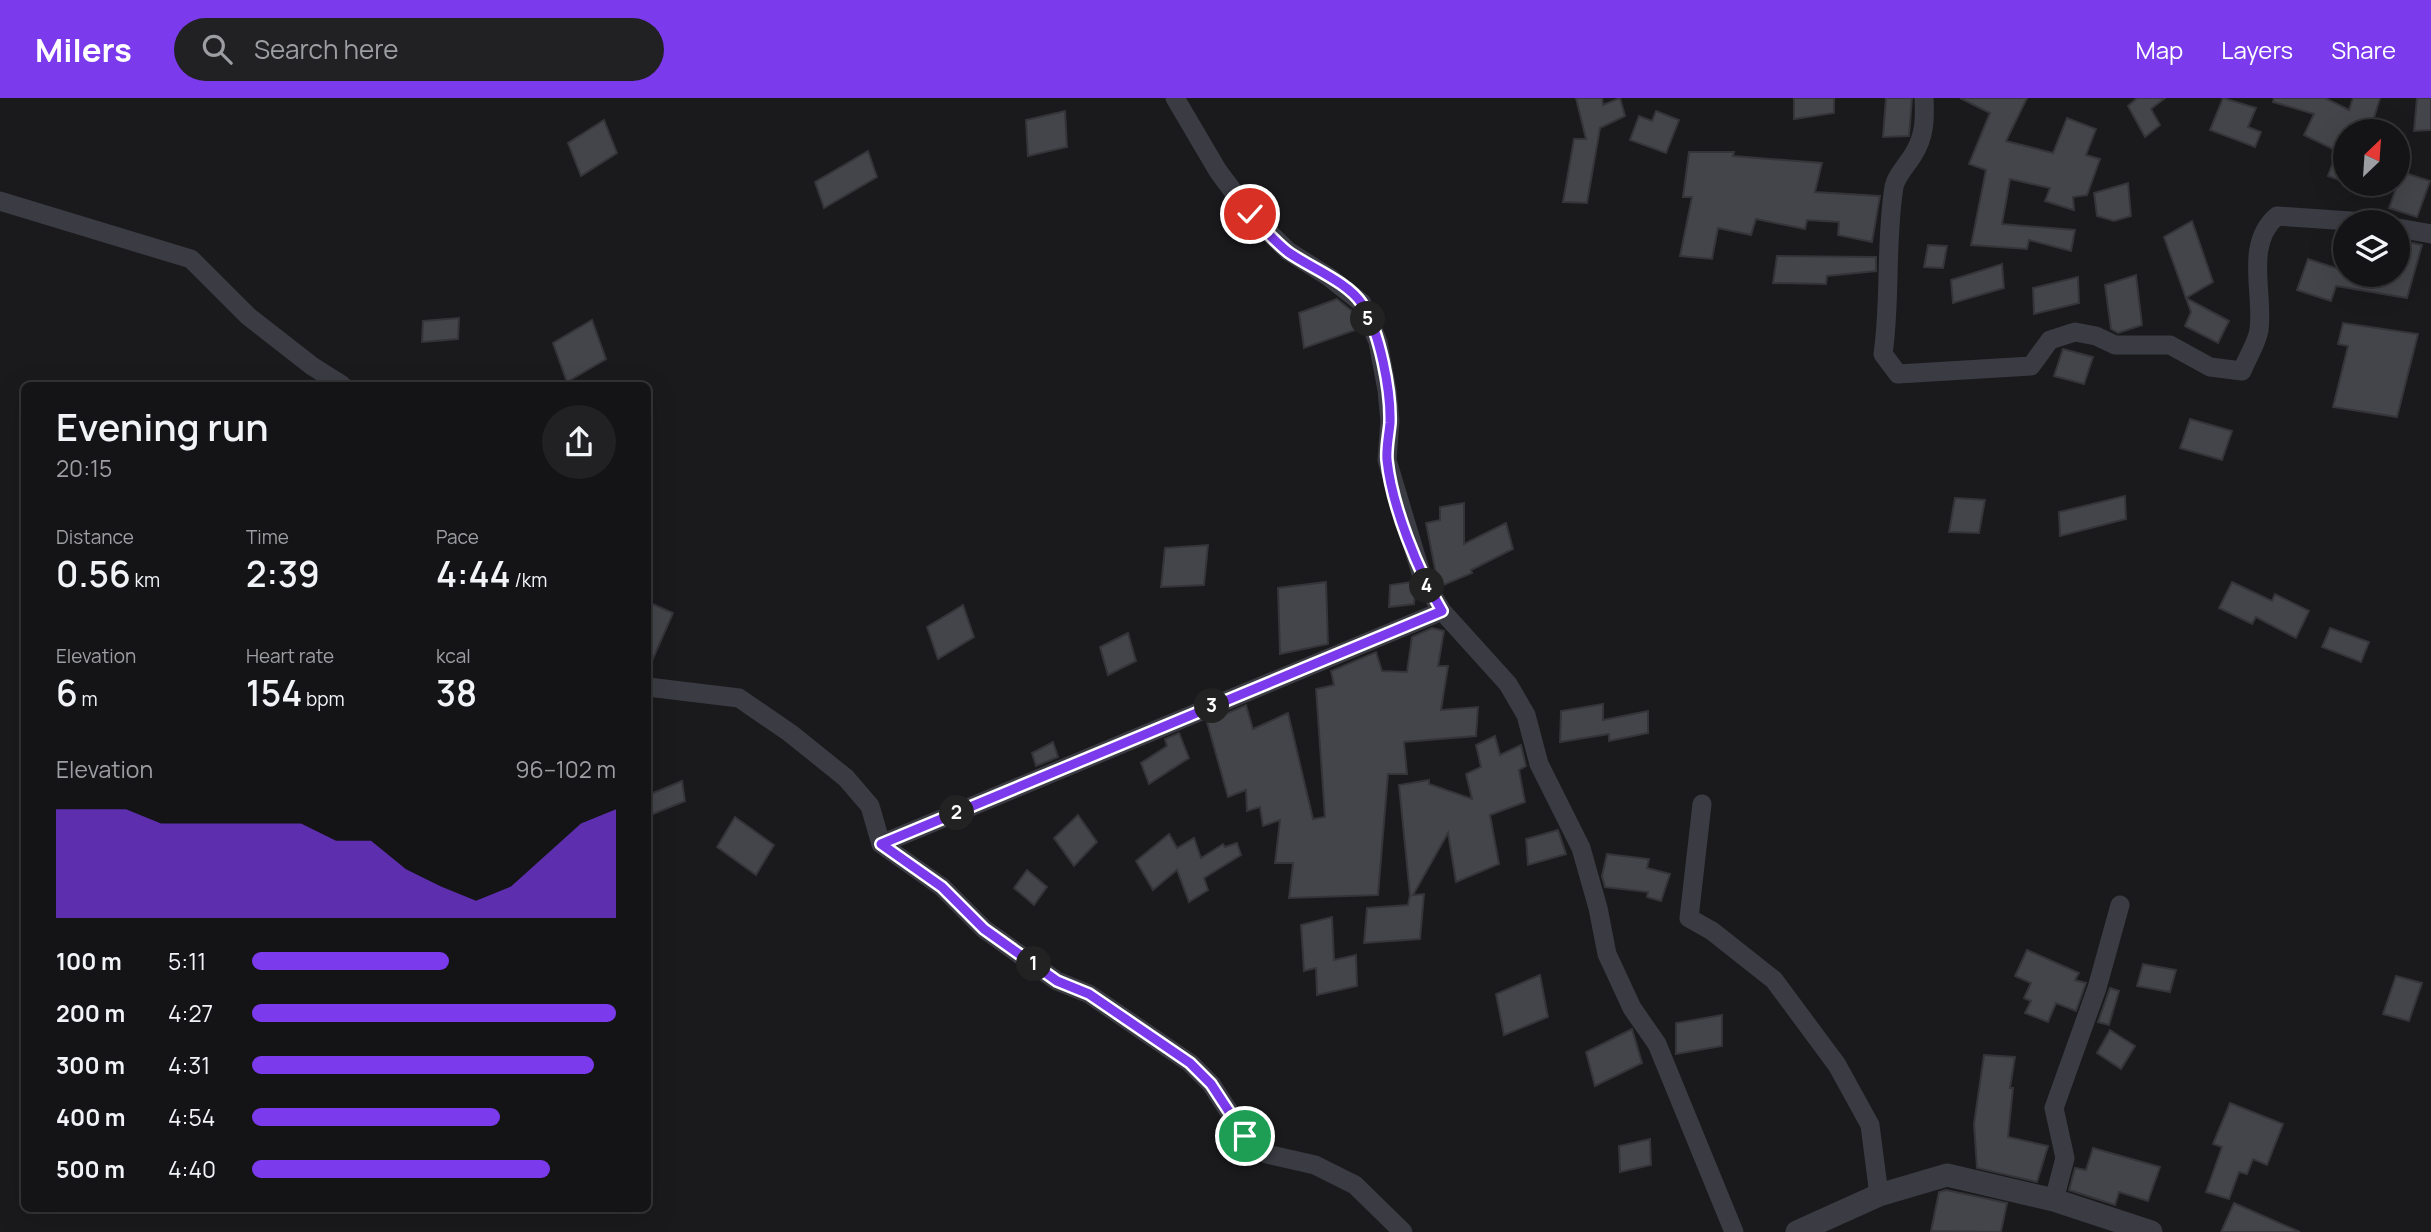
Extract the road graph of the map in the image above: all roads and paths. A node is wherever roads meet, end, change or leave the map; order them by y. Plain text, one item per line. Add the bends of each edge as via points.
1 (1175, 98) edge
2 (1924, 98) edge
3 (0, 201) edge
4 (2333, 220) edge
5 (2410, 230) edge
6 (2431, 234) edge
7 (337, 382) edge
8 (1442, 611) junction
9 (651, 687) edge
10 (1702, 804) dead end
11 (881, 844) junction
12 (2120, 905) dead end
13 (1879, 1195) junction
14 (2054, 1200) junction
15 (1403, 1232) edge
16 (1734, 1232) edge
17 (1797, 1232) edge
18 (2151, 1232) edge

1 - 8 street via 1218,171 1250,214 1288,251 1362,303 1378,342 1387,390 1387,460 1396,496 1423,580
2 - 4 street via 1925,128 1895,183 1891,217 1889,317 1883,354 1898,374 2031,366 2049,340 2075,332 2115,345 2170,345 2210,367 2242,371 2259,331 2255,275 2266,226 2277,216
3 - 7 street via 191,259 248,316
5 - 6 street
8 - 11 street
8 - 16 street via 1508,684 1526,715 1539,764 1581,848 1607,954 1632,1008 1657,1044
9 - 11 street via 739,698 846,778 870,806
10 - 13 street via 1689,918 1774,980 1838,1065 1870,1125
11 - 15 street via 942,887 984,929 1057,981 1089,994 1190,1063 1211,1084 1245,1136 1267,1154 1315,1165 1355,1185
12 - 14 street via 2097,988 2054,1108 2065,1158
13 - 14 street via 1947,1175
13 - 17 street
14 - 18 street

